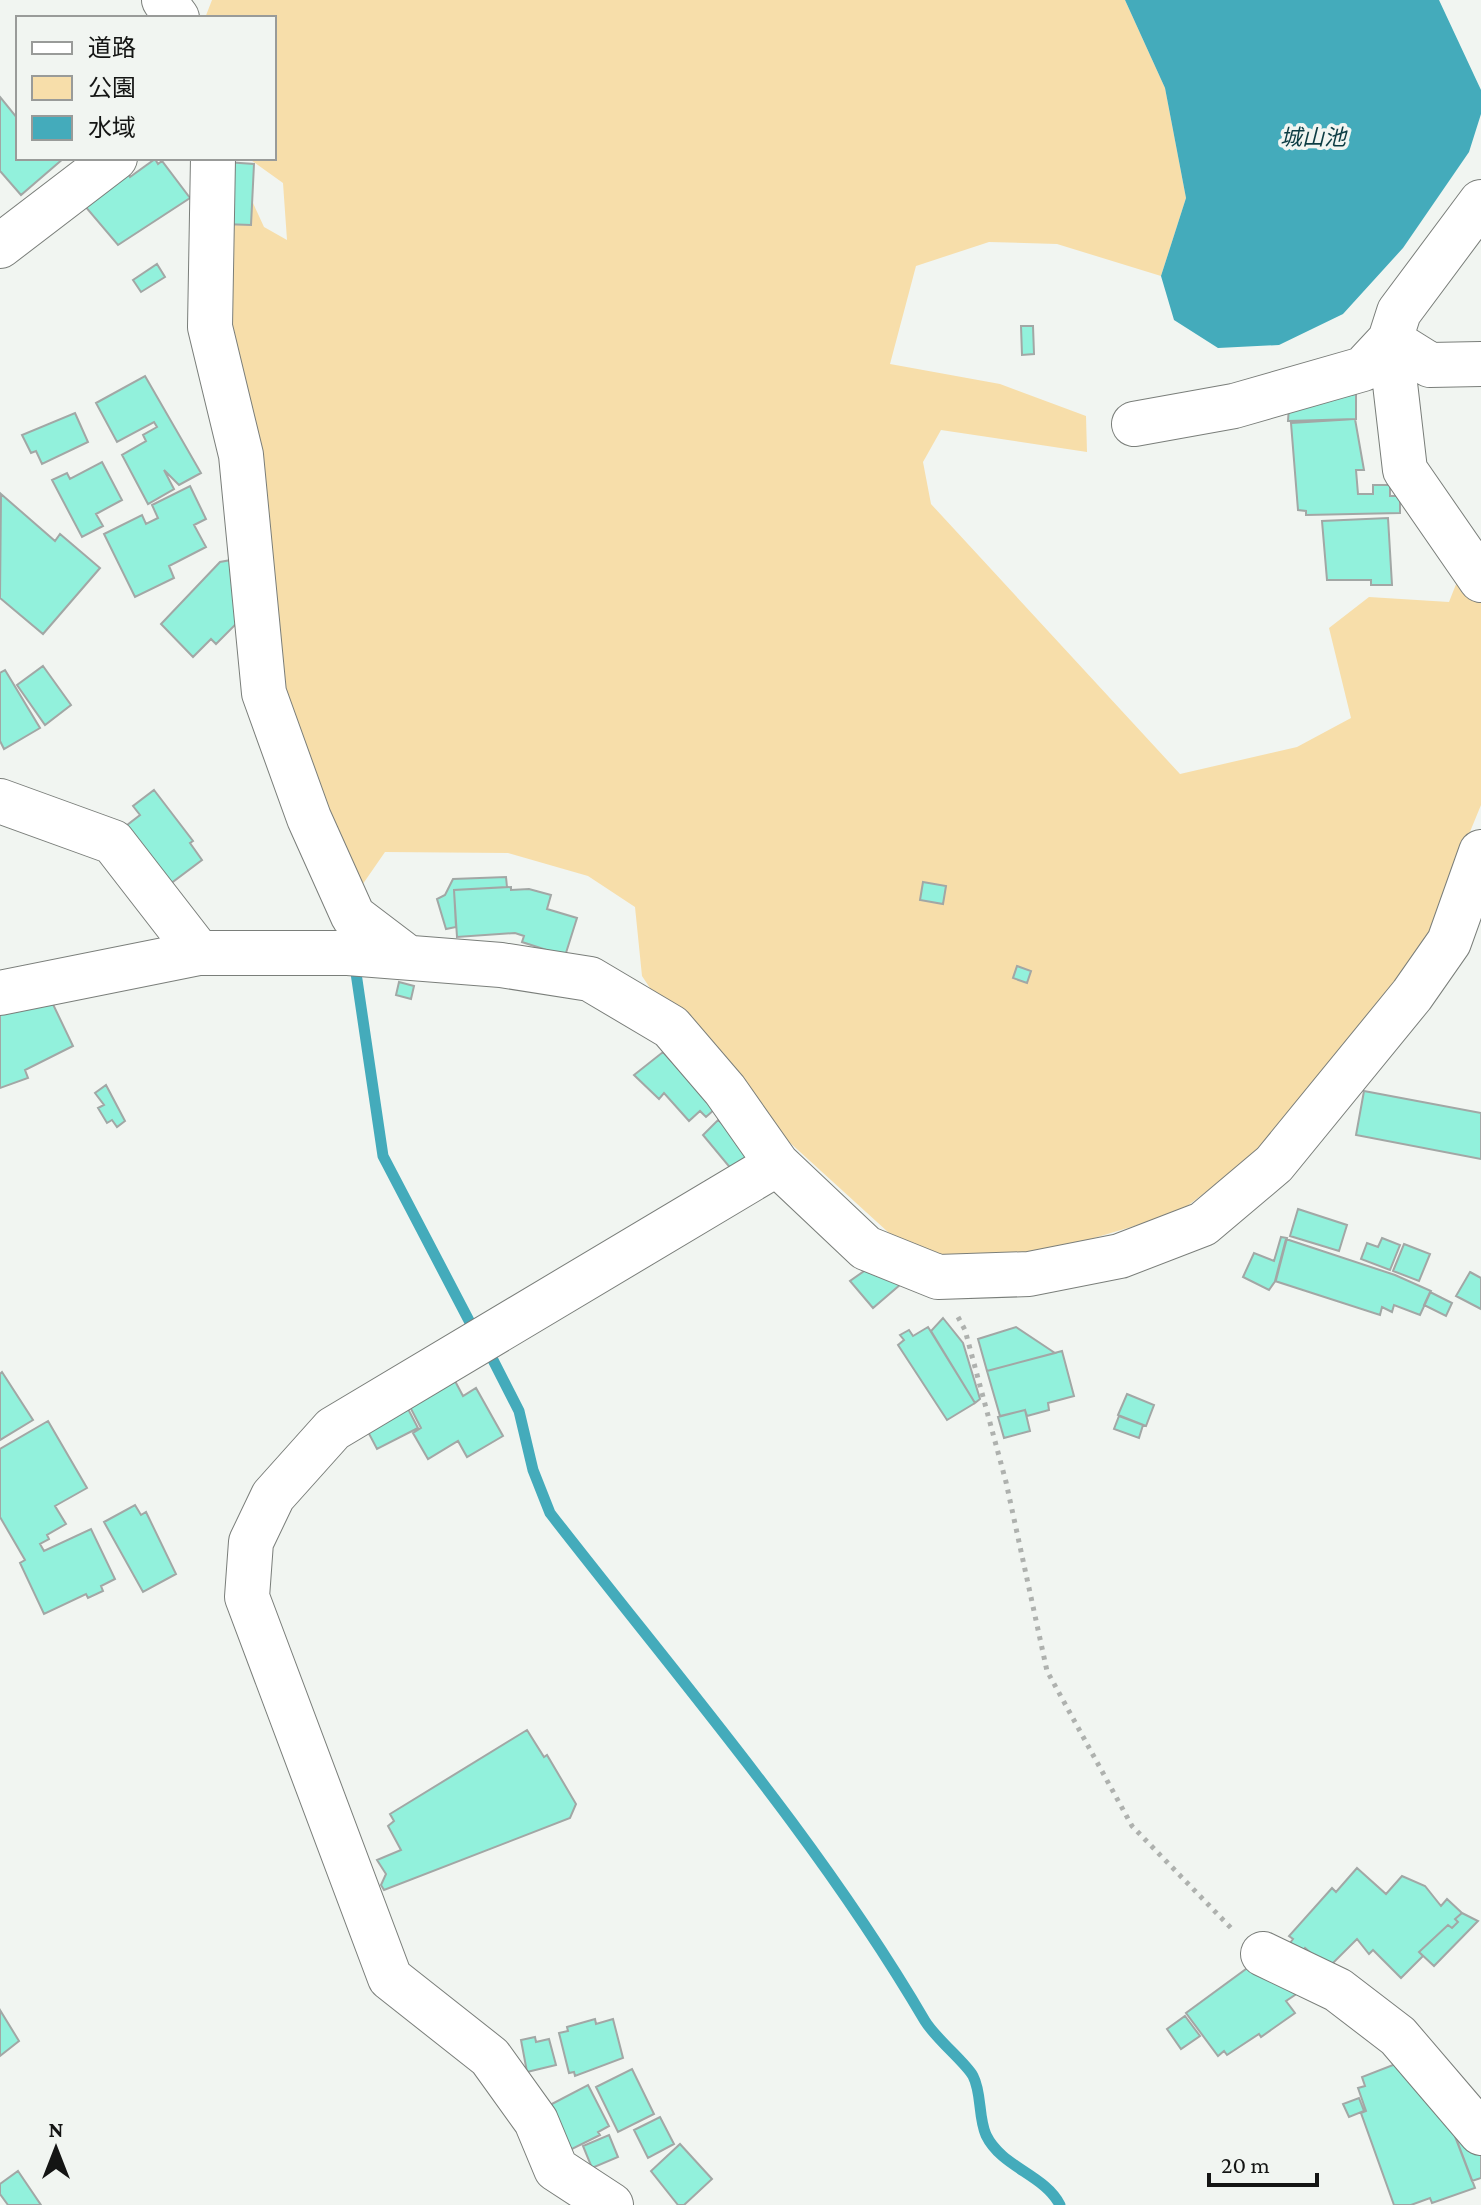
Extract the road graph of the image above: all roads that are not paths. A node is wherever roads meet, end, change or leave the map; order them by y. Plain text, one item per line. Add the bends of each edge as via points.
1 (112, 160) edge
2 (213, 160) edge
3 (1481, 202) edge
4 (0, 246) edge
5 (1390, 340) junction
6 (1481, 364) edge
7 (1134, 424) dead end
8 (1481, 580) edge
9 (0, 801) edge
10 (1481, 852) edge
11 (199, 953) junction
12 (407, 957) junction
13 (0, 993) edge
14 (777, 1164) junction
15 (1263, 1954) road end
16 (1481, 2133) edge
17 (611, 2205) edge

1 - 4 street
2 - 12 street via 210,327 241,455 264,693 309,818 353,916
3 - 5 street via 1399,312
5 - 6 street via 1430,365
5 - 7 street via 1363,369 1234,406
5 - 8 street via 1405,470
9 - 11 street via 113,842
10 - 14 street via 1449,942 1412,995 1274,1164 1203,1224 1120,1256 1029,1274 938,1277 866,1248
11 - 12 street
11 - 13 street
12 - 14 street via 590,979 671,1027 725,1090
14 - 17 street via 333,1429 273,1496 251,1542 247,1597 390,1978 490,2057 536,2121 556,2169
15 - 16 street via 1338,1990 1398,2036

